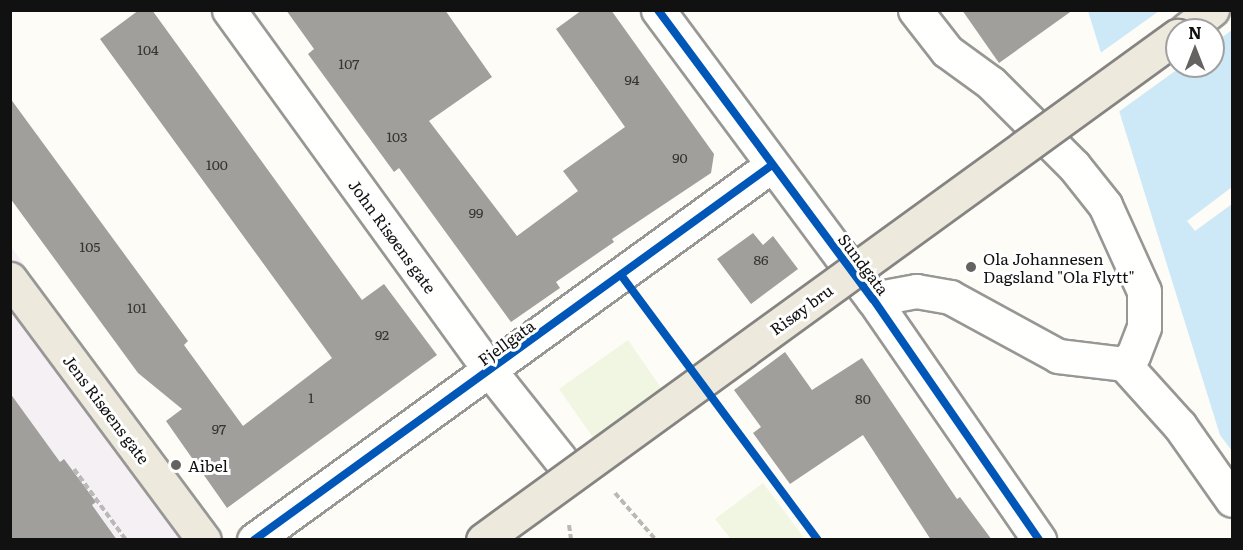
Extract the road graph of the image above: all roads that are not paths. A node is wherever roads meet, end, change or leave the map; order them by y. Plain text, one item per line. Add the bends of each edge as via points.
1 (229, 10) edge
2 (658, 10) edge
3 (915, 10) edge
4 (1165, 45) edge
5 (772, 165) junction
6 (10, 279) edge
7 (873, 299) junction
8 (1124, 364) junction
9 (490, 370) junction
10 (560, 459) dead end
11 (1233, 500) edge
12 (204, 540) edge
13 (254, 540) edge
14 (483, 540) edge
15 (1039, 540) edge

1 - 9 street, John Risøens gate
2 - 5 street, Sundgata
3 - 8 street via 947,51 991,83 1074,166 1105,205 1144,291 1144,327 1133,354
4 - 14 main road, Risøy bru, bridge
5 - 7 street, Sundgata
5 - 9 street, Fjellgata
6 - 12 main road, Jens Risøens gate
7 - 8 street via 916,291 950,297 1058,356
7 - 15 street, Sundgata
8 - 11 street via 1180,426
9 - 10 street, John Risøens gate
9 - 13 street, Fjellgata

